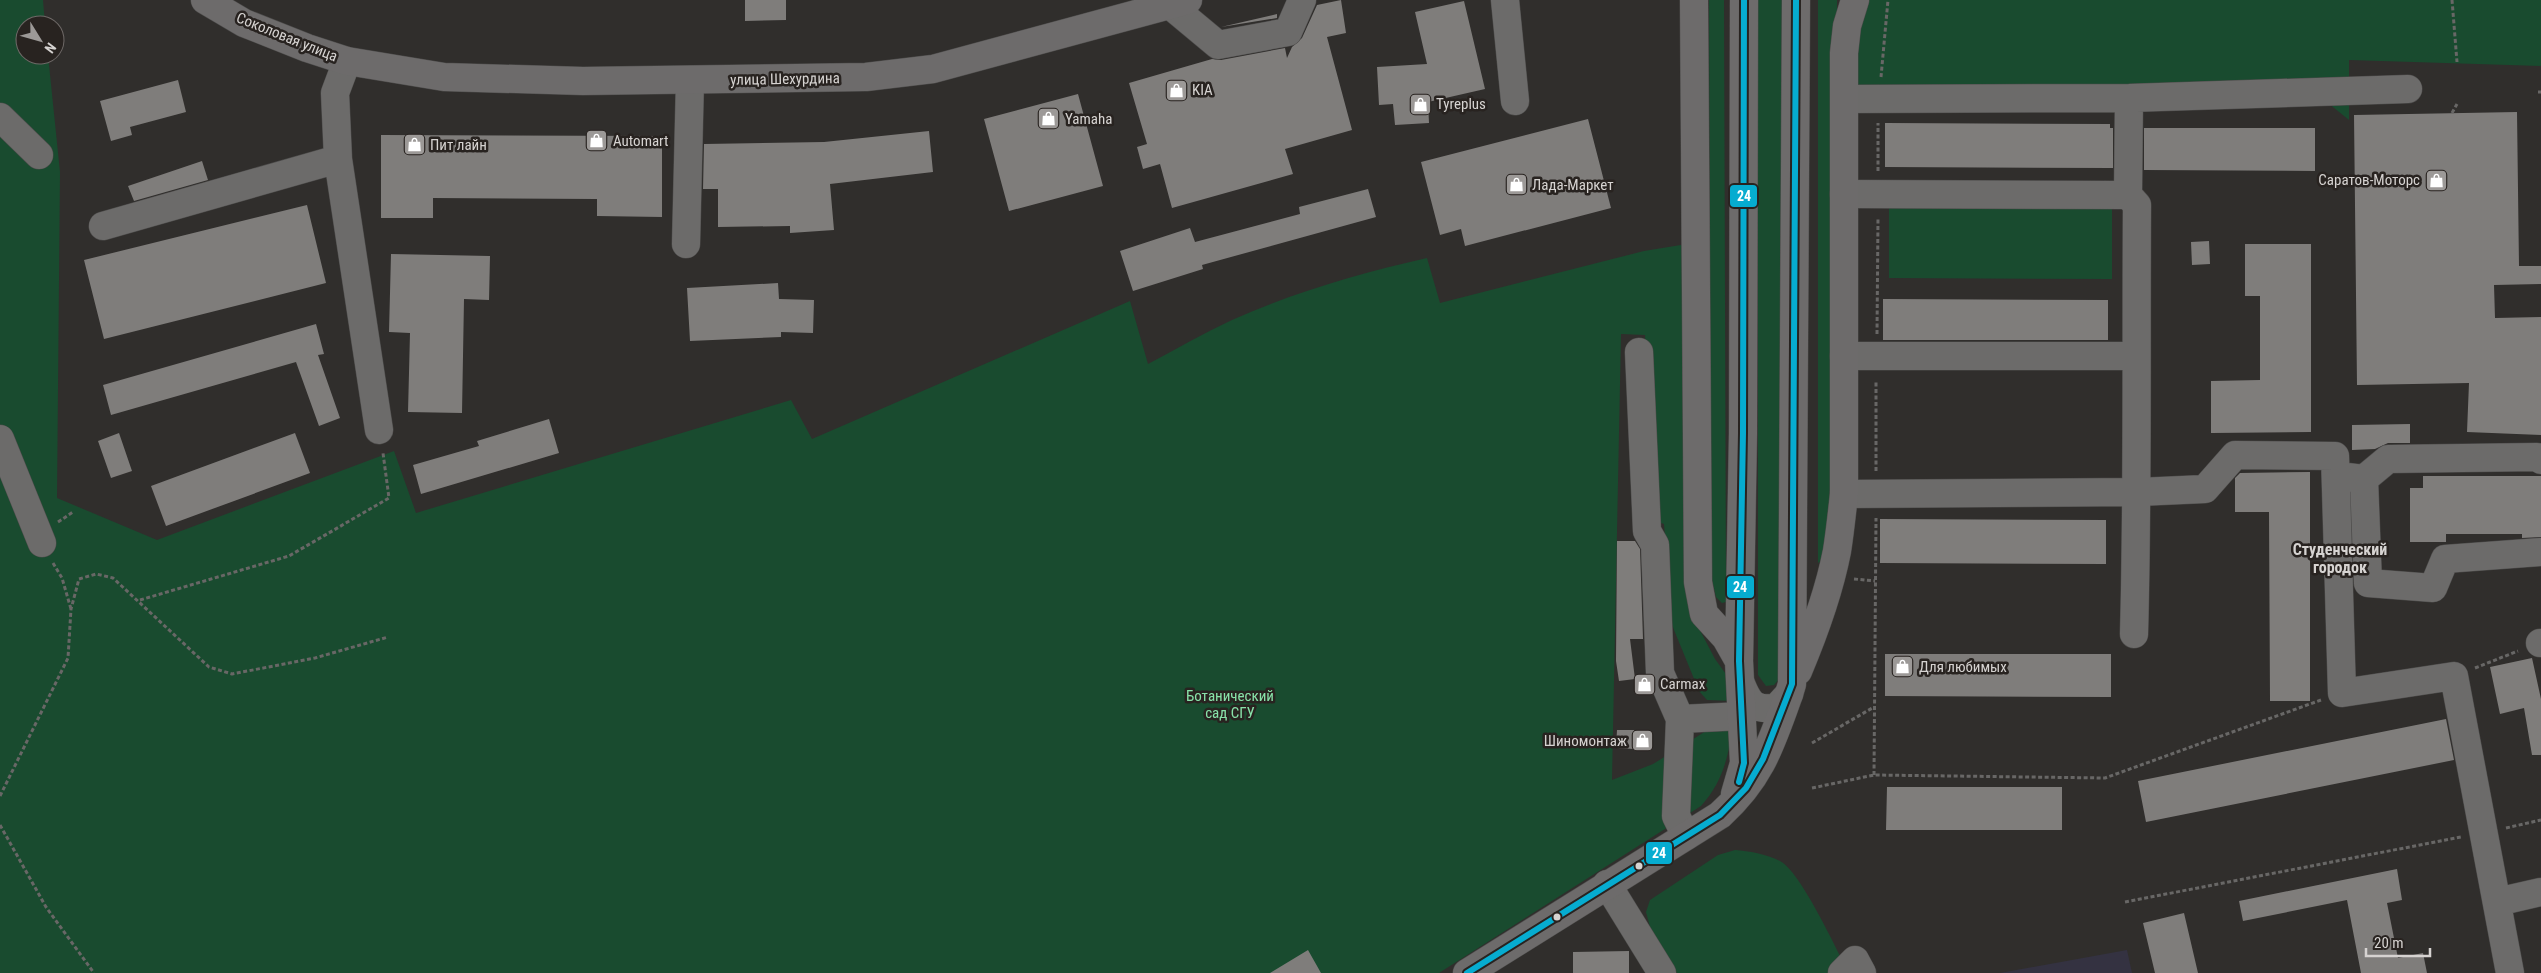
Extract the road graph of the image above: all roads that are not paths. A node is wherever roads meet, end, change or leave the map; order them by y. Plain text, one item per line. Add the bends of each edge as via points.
1 (206, 0) edge
2 (1302, 0) edge
3 (1505, 0) edge
4 (1694, 0) edge
5 (1744, 0) edge
6 (1796, 0) edge
7 (1855, 0) edge
8 (1180, 2) edge
9 (359, 63) junction
10 (690, 80) junction
11 (2408, 89) dead end
12 (2129, 98) junction
13 (1845, 99) junction
14 (1515, 101) dead end
15 (0, 117) edge
16 (39, 154) dead end
17 (338, 159) junction
18 (1844, 194) junction
19 (2128, 195) junction
20 (103, 226) dead end
21 (686, 244) dead end
22 (1639, 352) dead end
23 (1844, 356) junction
24 (2136, 356) junction
25 (379, 430) road end
26 (0, 439) edge
27 (2541, 460) edge
28 (2336, 476) junction
29 (2364, 479) junction
30 (2138, 492) junction
31 (1844, 494) junction
32 (42, 543) dead end
33 (2541, 552) edge
34 (2134, 634) dead end
35 (1740, 673) junction
36 (1791, 689) junction
37 (1743, 716) junction
38 (1680, 719) junction
39 (1732, 805) junction
40 (1686, 836) junction
41 (1607, 884) junction
42 (2541, 892) edge
43 (2497, 902) junction
44 (1467, 973) edge
45 (1662, 973) edge
46 (1842, 973) edge
47 (1862, 973) edge
48 (2510, 973) edge

1 - 9 main road, Соколовая улица via 244,23 307,48
2 - 8 street via 1288,32 1218,45
3 - 14 street
4 - 35 main road via 1698,582 1704,614 1726,638
5 - 35 main road
6 - 36 main road
7 - 13 main road via 1847,26
8 - 10 main road, улица Шехурдина via 933,69 866,77
9 - 10 main road, улица Шехурдина via 444,77
9 - 17 street via 335,93
10 - 21 street
11 - 12 street
12 - 13 street
12 - 19 street
13 - 18 main road
15 - 16 street
17 - 20 street
17 - 25 street
18 - 19 street
18 - 23 main road
19 - 24 street via 2137,205
22 - 38 street via 1647,531 1655,545 1660,673
23 - 24 street
23 - 31 main road
24 - 30 street
26 - 32 street
27 - 29 street via 2537,457 2388,459
28 - 29 street
28 - 30 street via 2335,456 2235,455 2205,489
28 - 43 street via 2342,693 2454,676
29 - 33 street via 2368,584 2433,588 2445,559
30 - 31 street
30 - 34 street
31 - 36 main road via 1837,550 1830,576 1812,638
35 - 36 street via 1747,700 1761,709 1776,708
35 - 37 main road
36 - 39 main road via 1765,760
37 - 38 street
37 - 39 main road via 1744,763
38 - 40 street via 1676,816
39 - 40 main road
40 - 41 main road
41 - 44 main road
41 - 45 street
42 - 43 street
43 - 48 street
46 - 47 street via 1855,960

